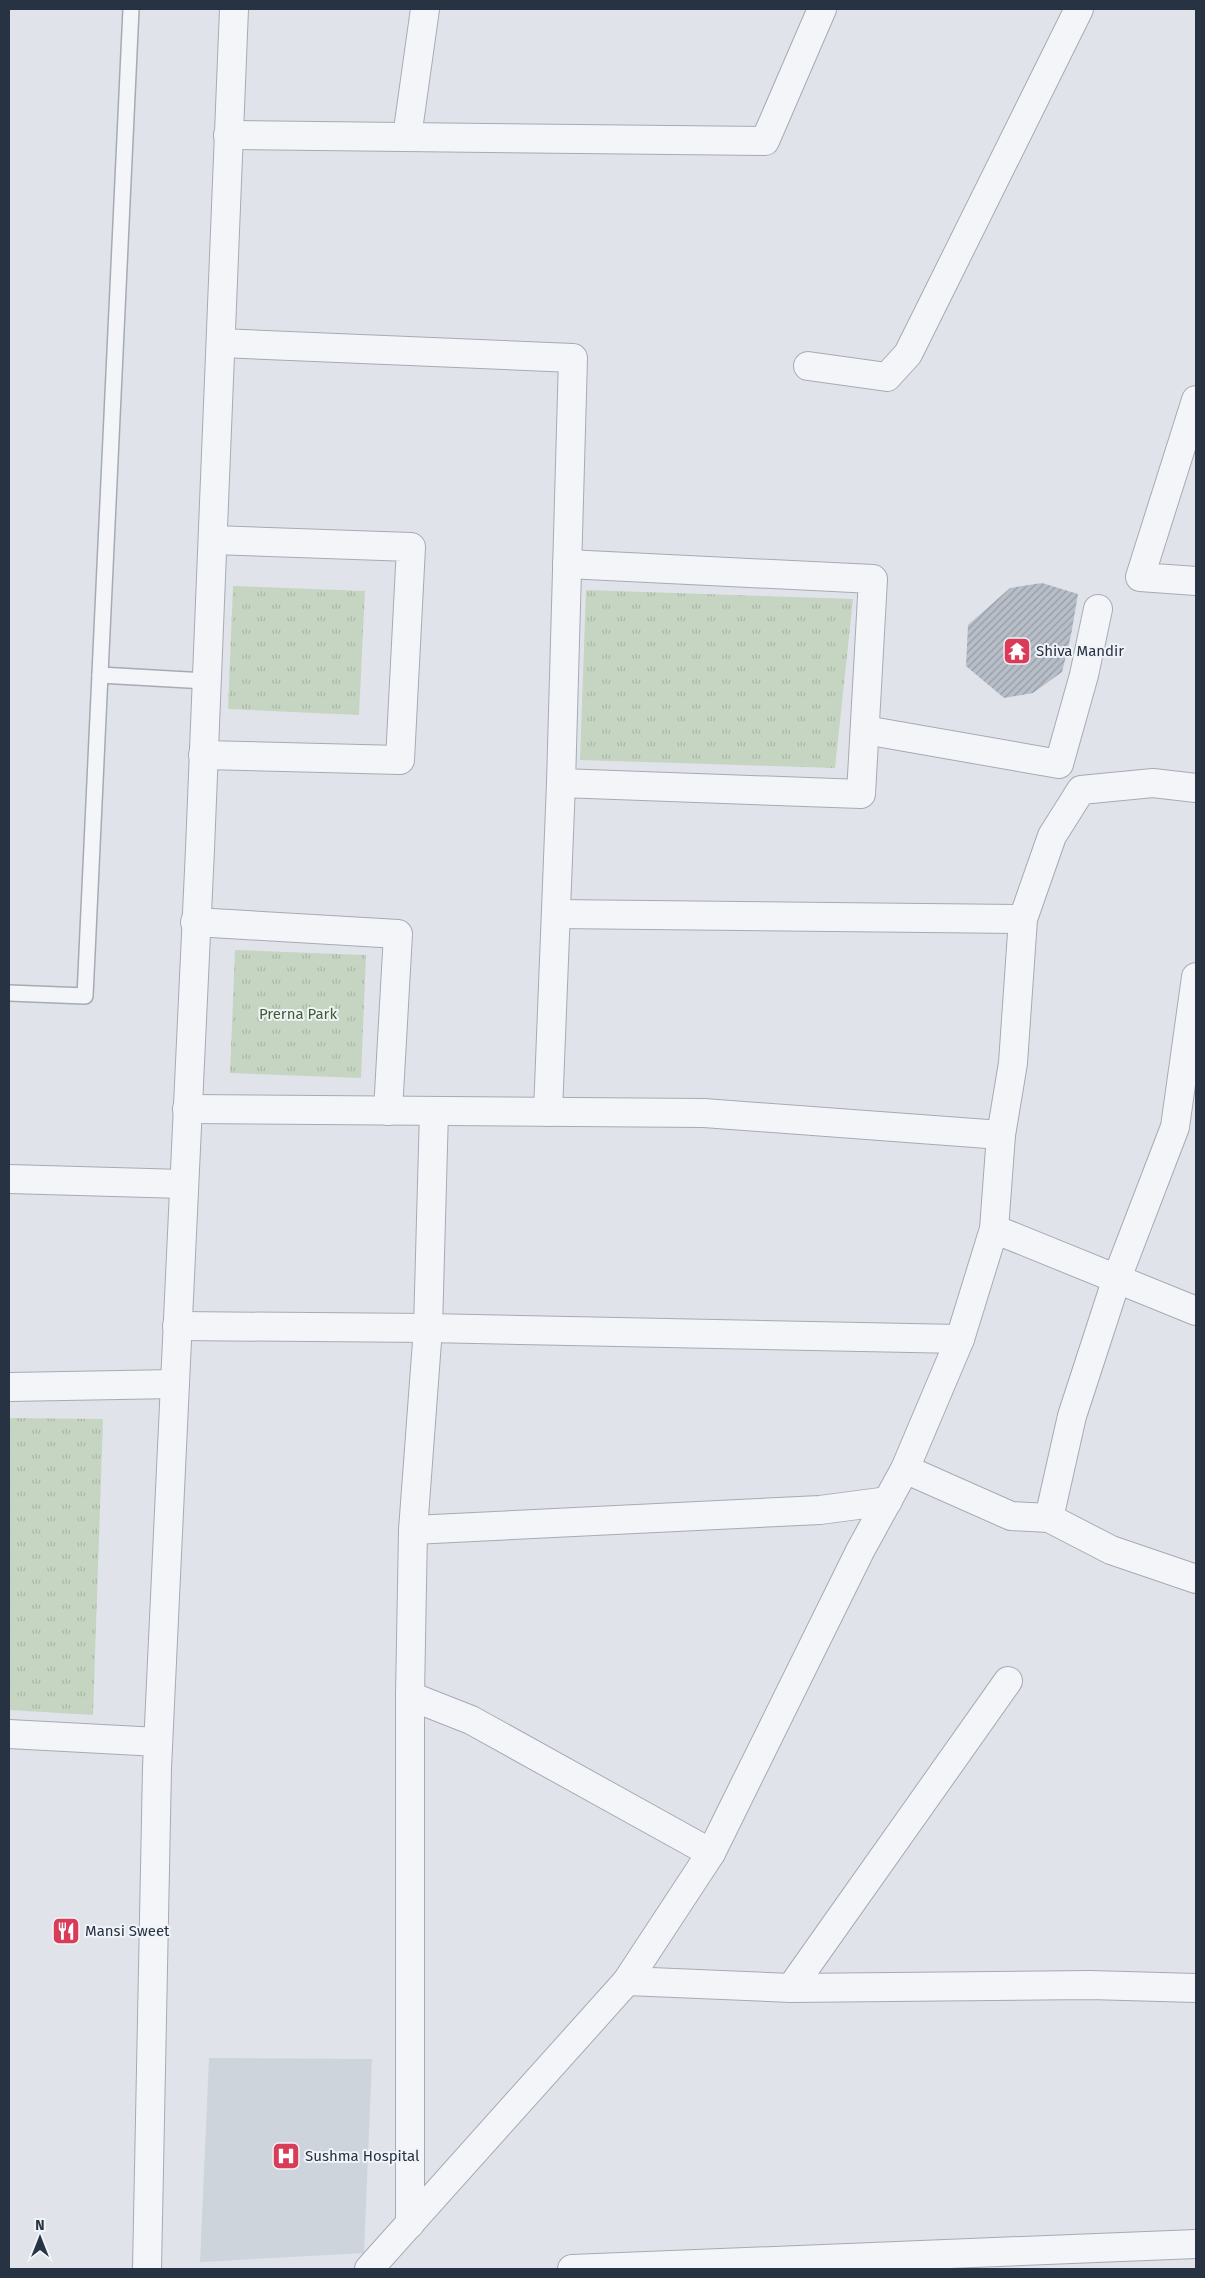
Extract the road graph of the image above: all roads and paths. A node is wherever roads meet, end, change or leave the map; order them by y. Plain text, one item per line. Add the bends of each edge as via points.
1 (131, 9) edge
2 (234, 9) edge
3 (425, 9) edge
4 (822, 9) edge
5 (1079, 9) edge
6 (228, 135) junction
7 (406, 137) junction
8 (221, 343) junction
9 (808, 366) dead end
10 (1196, 400) edge
11 (213, 540) junction
12 (567, 564) junction
13 (1196, 581) edge
14 (1098, 609) dead end
15 (100, 675) junction
16 (206, 681) junction
17 (865, 730) junction
18 (203, 755) junction
19 (561, 783) junction
20 (1196, 788) edge
21 (556, 914) junction
22 (1023, 919) junction
23 (196, 922) junction
24 (1196, 977) edge
25 (9, 993) edge
26 (187, 1109) junction
27 (388, 1111) junction
28 (434, 1111) junction
29 (548, 1112) junction
30 (1001, 1135) junction
31 (9, 1179) edge
32 (183, 1184) junction
33 (994, 1229) junction
34 (1117, 1278) junction
35 (1196, 1311) edge
36 (177, 1326) junction
37 (428, 1328) junction
38 (960, 1340) junction
39 (175, 1384) junction
40 (9, 1387) edge
41 (905, 1469) junction
42 (888, 1501) junction
43 (1049, 1518) junction
44 (412, 1530) junction
45 (1196, 1579) edge
46 (1008, 1682) dead end
47 (410, 1696) junction
48 (9, 1734) edge
49 (158, 1742) junction
50 (711, 1853) junction
51 (627, 1982) junction
52 (791, 1988) junction
53 (1196, 1988) edge
54 (410, 2224) junction
55 (1196, 2244) edge
56 (147, 2269) edge
57 (369, 2269) edge
58 (572, 2269) edge

1 - 15 lane
2 - 6 street
3 - 7 street
4 - 7 street via 765,141
5 - 9 street via 908,354 887,377
6 - 7 street
6 - 8 street
8 - 11 street
8 - 12 street via 573,358
10 - 13 street via 1140,577
11 - 16 street
11 - 18 street via 411,548 400,760
12 - 17 street via 873,578
12 - 19 street
14 - 17 street via 1084,676 1059,764
15 - 16 lane
15 - 25 lane via 85,996
16 - 18 street
17 - 19 street via 861,794
18 - 23 street
19 - 21 street
20 - 22 street via 1153,783 1081,790 1052,836
21 - 22 street
21 - 29 street
22 - 30 street via 1013,1063
23 - 26 street
23 - 27 street via 398,934
24 - 34 street via 1175,1127
26 - 27 street
26 - 32 street
27 - 28 street
28 - 29 street
28 - 37 street
29 - 30 street via 704,1113
30 - 33 street
31 - 32 street
32 - 36 street
33 - 34 street
33 - 38 street
34 - 35 street
34 - 43 street via 1072,1416
36 - 37 street
36 - 39 street
37 - 38 street
37 - 44 street
38 - 41 street
39 - 40 street
39 - 49 street
41 - 42 street
41 - 43 street via 1011,1516
42 - 44 street via 820,1510
42 - 50 street
43 - 45 street via 1111,1550
44 - 47 street
46 - 52 street
47 - 50 street via 471,1720
47 - 54 street
48 - 49 street
49 - 56 street
50 - 51 street
51 - 52 street
51 - 54 street
52 - 53 street via 1090,1985
54 - 57 street
55 - 58 street

